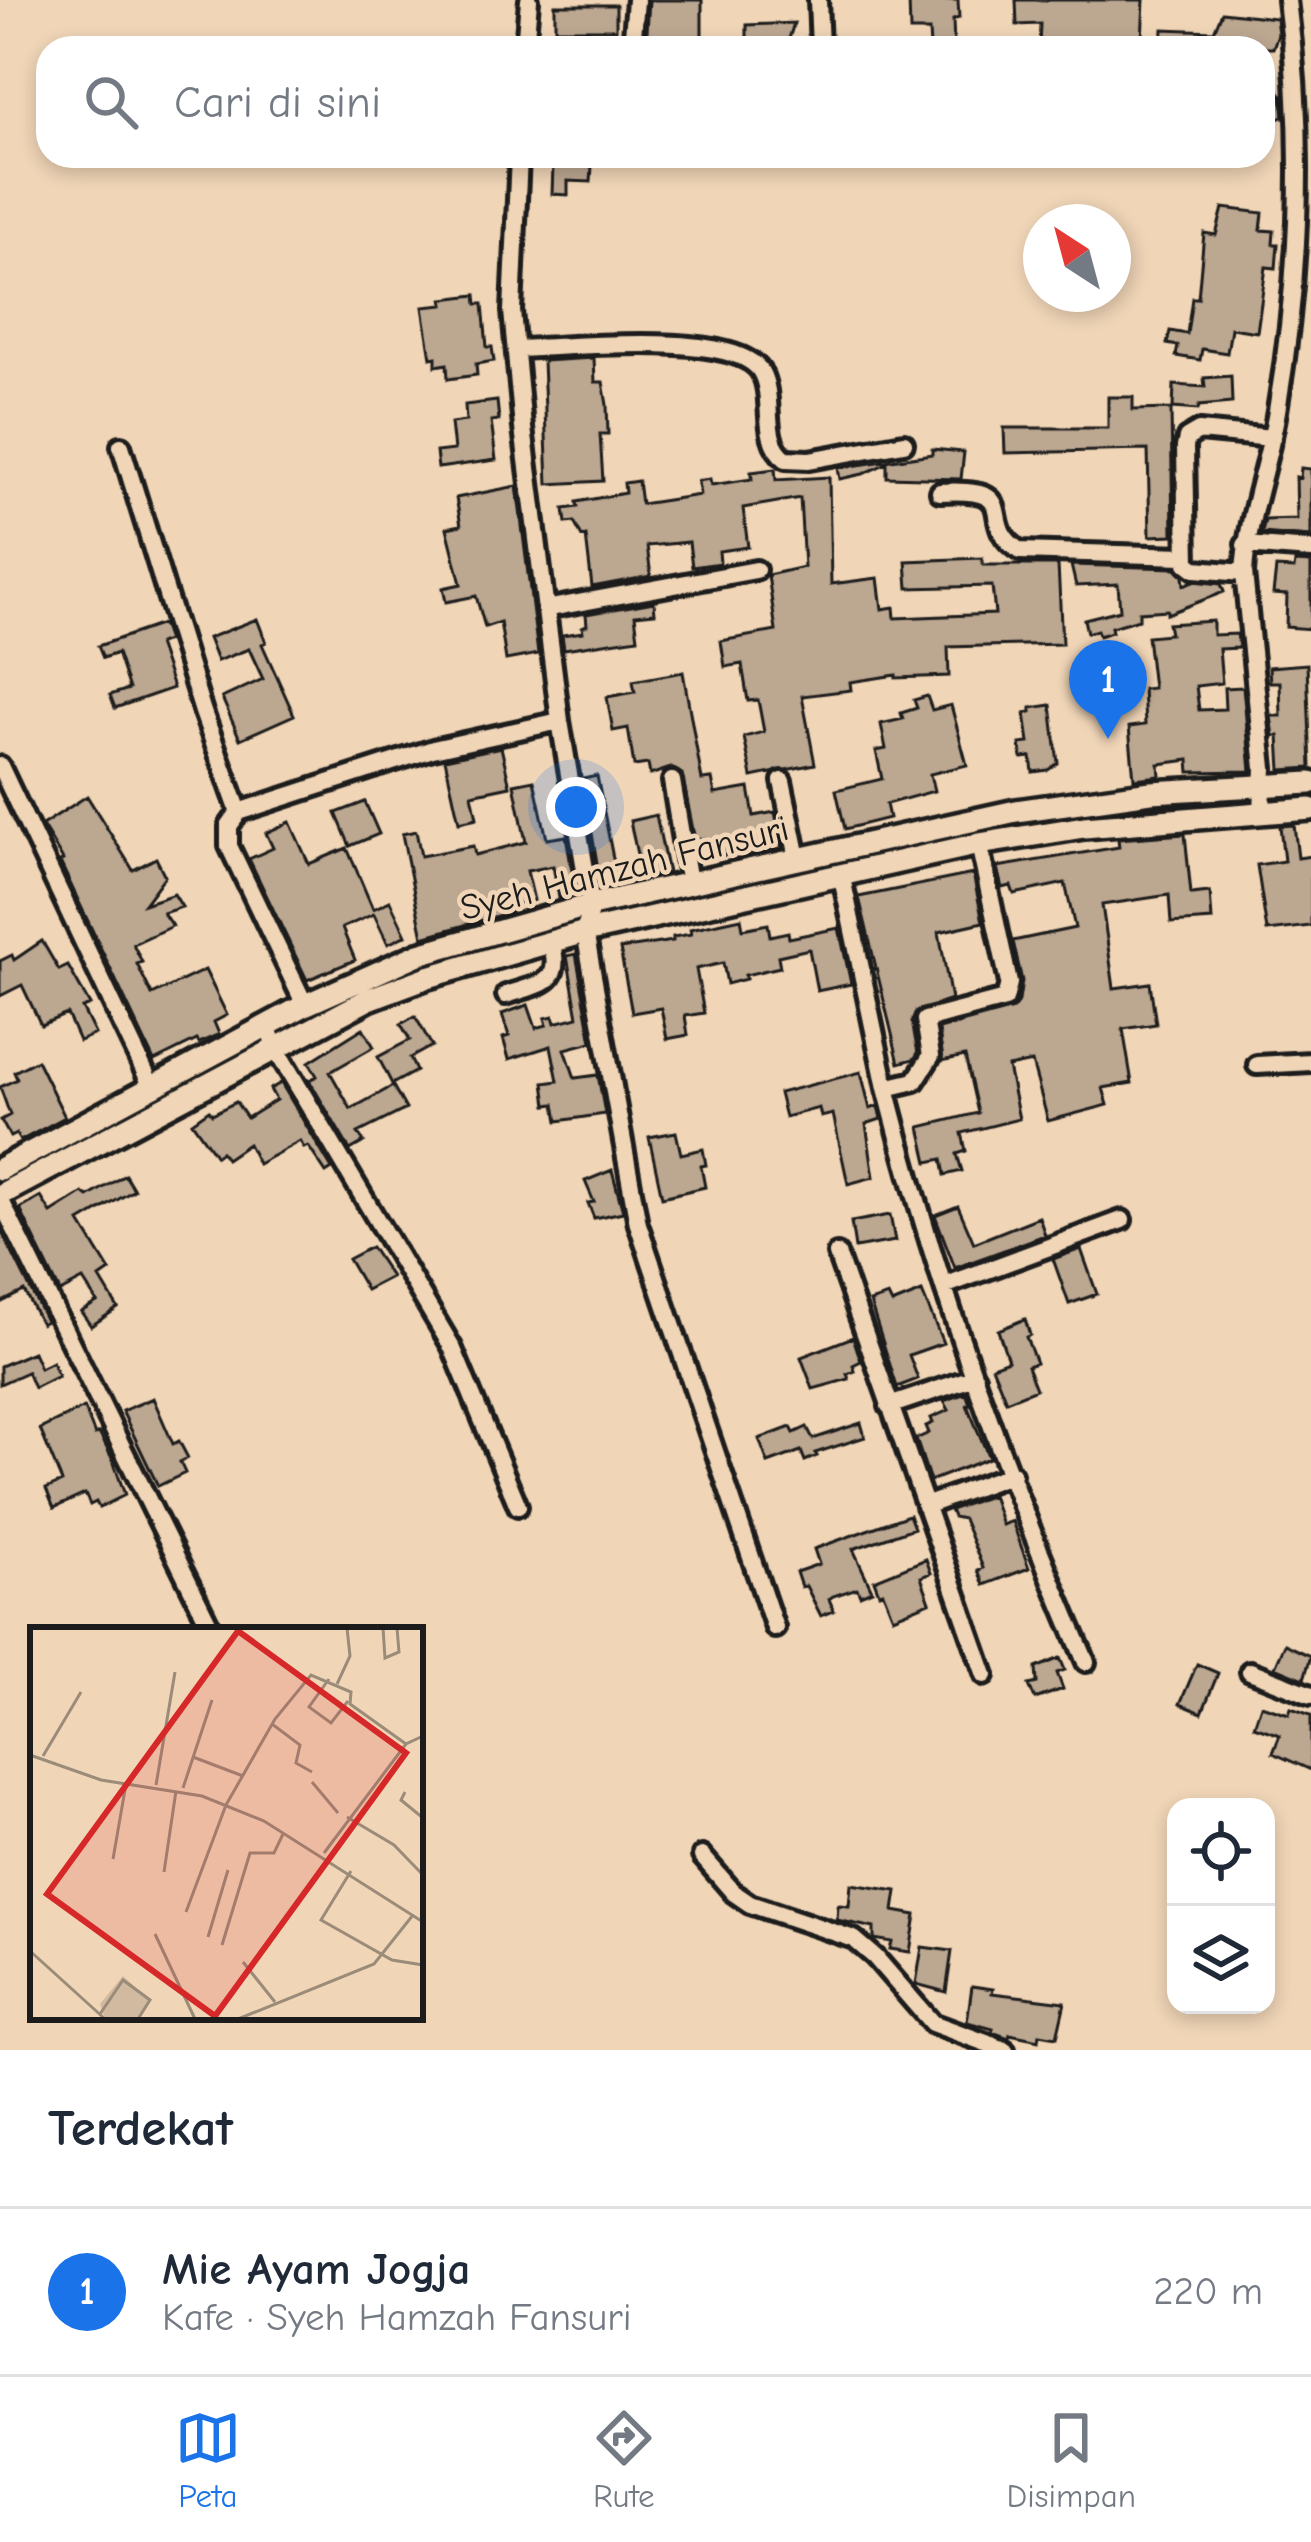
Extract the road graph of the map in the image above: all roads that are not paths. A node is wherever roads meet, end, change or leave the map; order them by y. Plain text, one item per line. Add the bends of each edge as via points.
1 (529, 0) edge
2 (636, 0) edge
3 (818, 0) edge
4 (1287, 0) edge
5 (526, 36) edge
6 (633, 36) edge
7 (820, 36) edge
8 (518, 168) edge
9 (516, 349) junction
10 (1272, 438) junction
11 (904, 442) dead end
12 (121, 446) dead end
13 (940, 492) dead end
14 (1245, 545) junction
15 (1311, 550) edge
16 (1184, 556) junction
17 (756, 570) dead end
18 (1244, 573) junction
19 (545, 609) junction
20 (560, 721) junction
21 (0, 766) edge
22 (673, 781) dead end
23 (782, 781) dead end
24 (1263, 783) junction
25 (1311, 783) edge
26 (1311, 809) edge
27 (239, 812) junction
28 (1262, 812) junction
29 (979, 844) junction
30 (798, 857) junction
31 (841, 873) junction
32 (689, 882) junction
33 (591, 905) junction
34 (585, 932) junction
35 (551, 942) junction
36 (506, 995) dead end
37 (305, 1006) junction
38 (267, 1026) junction
39 (276, 1049) junction
40 (1311, 1062) edge
41 (1257, 1065) dead end
42 (152, 1087) junction
43 (886, 1088) junction
44 (0, 1169) edge
45 (0, 1197) edge
46 (1123, 1220) dead end
47 (837, 1254) dead end
48 (944, 1286) junction
49 (976, 1377) junction
50 (890, 1406) junction
51 (1012, 1474) junction
52 (518, 1506) dead end
53 (925, 1506) junction
54 (211, 1627) edge
55 (775, 1628) dead end
56 (1086, 1662) dead end
57 (1250, 1671) dead end
58 (986, 1675) dead end
59 (1311, 1695) edge
60 (703, 1856) dead end
61 (1005, 2050) edge

1 - 5 street
2 - 6 street
3 - 7 street
4 - 10 street via 1300,139
8 - 9 street
9 - 11 street via 693,344 738,353 764,377 772,441 786,459
9 - 19 street
10 - 14 street
10 - 16 street via 1199,431 1187,438
12 - 27 street
13 - 16 street via 989,495 1006,540 1019,551
14 - 15 street
14 - 18 street
16 - 18 street via 1195,569
17 - 19 street
18 - 24 street
19 - 20 street
20 - 27 street via 433,749
20 - 33 street
21 - 42 street
22 - 32 street
23 - 30 street
24 - 25 main road, Syeh Hamzah Fansuri
24 - 28 street
24 - 30 main road, Syeh Hamzah Fansuri via 1085,799
26 - 28 main road, Syeh Hamzah Fansuri
27 - 37 street via 229,847
28 - 29 main road, Syeh Hamzah Fansuri
29 - 31 main road, Syeh Hamzah Fansuri
29 - 43 street via 1009,983 1005,999 925,1020 932,1056 915,1082
30 - 32 main road, Syeh Hamzah Fansuri
31 - 34 main road, Syeh Hamzah Fansuri
31 - 43 street
32 - 33 main road, Syeh Hamzah Fansuri
33 - 34 street
33 - 37 main road, Syeh Hamzah Fansuri via 419,954
34 - 35 main road, Syeh Hamzah Fansuri
34 - 55 street via 638,1224
35 - 36 street via 556,971
35 - 39 main road, Syeh Hamzah Fansuri via 369,999
37 - 38 main road, Syeh Hamzah Fansuri
38 - 39 street
38 - 42 main road, Syeh Hamzah Fansuri
39 - 45 main road, Syeh Hamzah Fansuri
39 - 52 street via 452,1347
40 - 41 street
42 - 44 main road, Syeh Hamzah Fansuri
43 - 48 street
45 - 54 street
46 - 48 street
47 - 50 street
48 - 49 street
49 - 50 street
49 - 51 street
50 - 53 street
51 - 53 street
51 - 56 street
53 - 58 street
57 - 59 street
60 - 61 street via 750,1904 854,1939 932,2024

